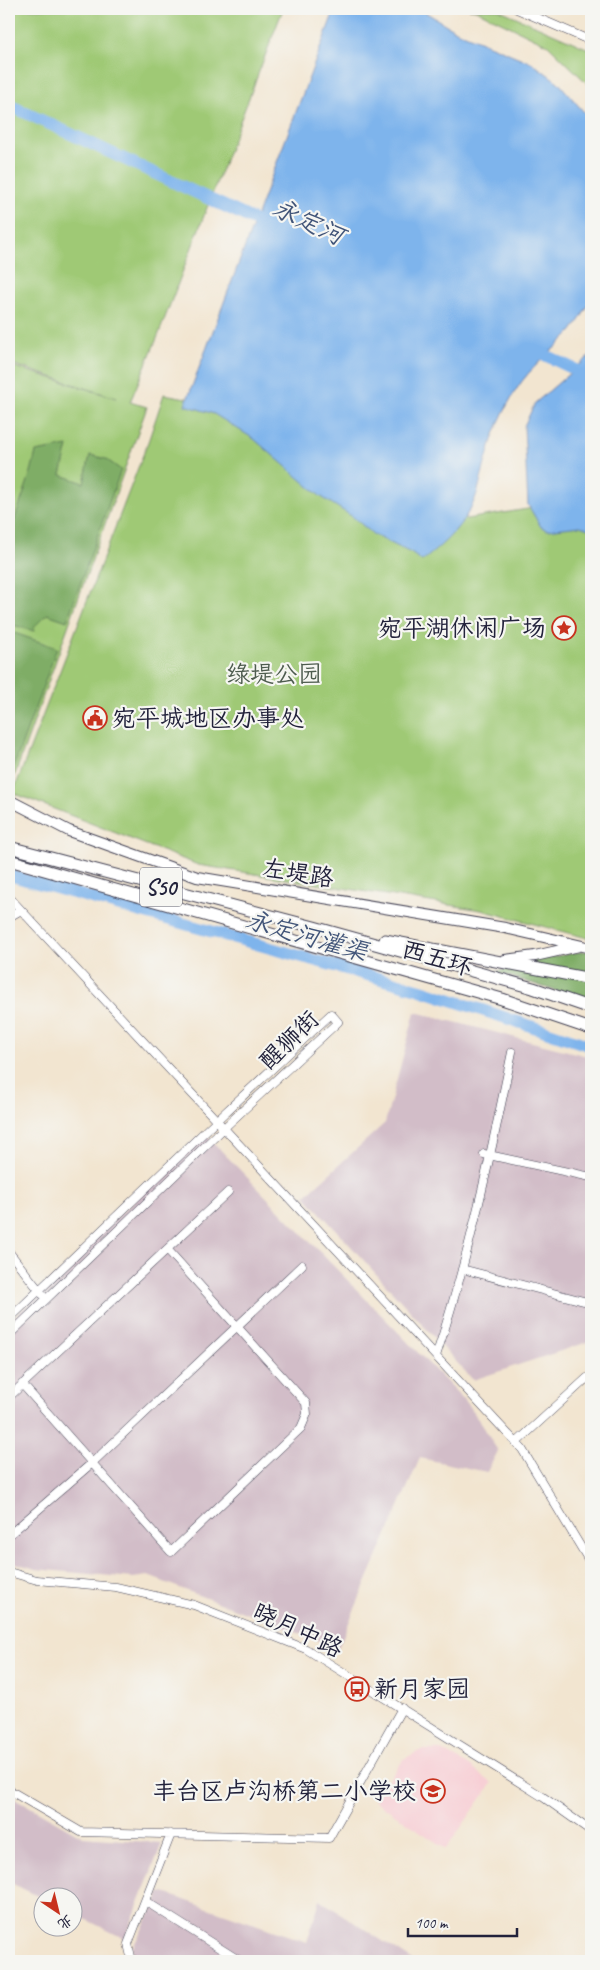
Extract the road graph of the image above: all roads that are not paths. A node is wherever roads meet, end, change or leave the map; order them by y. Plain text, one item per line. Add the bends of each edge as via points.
1 (517, 9) edge
2 (591, 41) edge
3 (9, 800) edge
4 (9, 847) edge
5 (9, 860) edge
6 (9, 897) edge
7 (21, 910) junction
8 (9, 917) edge
9 (314, 927) junction
10 (587, 947) edge
11 (495, 960) junction
12 (591, 980) edge
13 (591, 1008) edge
14 (591, 1028) edge
15 (512, 1052) dead end
16 (216, 1120) junction
17 (224, 1128) junction
18 (487, 1155) junction
19 (591, 1176) edge
20 (228, 1192) dead end
21 (167, 1249) junction
22 (9, 1252) edge
23 (302, 1265) dead end
24 (462, 1269) junction
25 (39, 1290) junction
26 (46, 1299) junction
27 (591, 1303) edge
28 (9, 1319) edge
29 (237, 1326) junction
30 (9, 1335) edge
31 (436, 1356) junction
32 (587, 1378) dead end
33 (22, 1384) junction
34 (9, 1396) edge
35 (516, 1443) junction
36 (92, 1464) junction
37 (9, 1535) edge
38 (591, 1564) edge
39 (9, 1572) edge
40 (402, 1708) junction
41 (9, 1790) edge
42 (591, 1832) edge
43 (171, 1834) junction
44 (145, 1901) junction
45 (132, 1961) edge
46 (240, 1961) edge

1 - 2 street
3 - 10 main road, 左堤路 via 70,831 196,877 505,928
4 - 9 highway, 西五环 / S50
5 - 14 highway, 西五环 / S50 via 484,994
6 - 7 street
7 - 8 street
7 - 16 street
9 - 11 highway
9 - 13 highway, 西五环 / S50 via 533,988
10 - 11 main road
11 - 12 highway
15 - 18 street
16 - 17 street
16 - 17 street, 醒狮街 via 331,1014 338,1022
16 - 25 street, 醒狮街
17 - 26 street, 醒狮街
17 - 31 street
18 - 19 street
18 - 24 street
20 - 21 street
21 - 29 street
21 - 33 street
22 - 25 street
23 - 29 street
24 - 27 street
24 - 31 street
25 - 26 street
25 - 28 street, 醒狮街
26 - 30 street, 醒狮街
29 - 36 street
29 - 36 street via 306,1403 307,1414 301,1428 171,1552
31 - 35 street
32 - 35 street
33 - 34 street
33 - 36 street
35 - 38 street
36 - 37 street
39 - 40 street, 晓月中路 via 37,1580 116,1587 194,1605 306,1649
40 - 42 street, 晓月中路 via 543,1797
40 - 43 street via 329,1838
41 - 43 street via 81,1832
43 - 44 street
44 - 45 street via 128,1944
44 - 46 street

